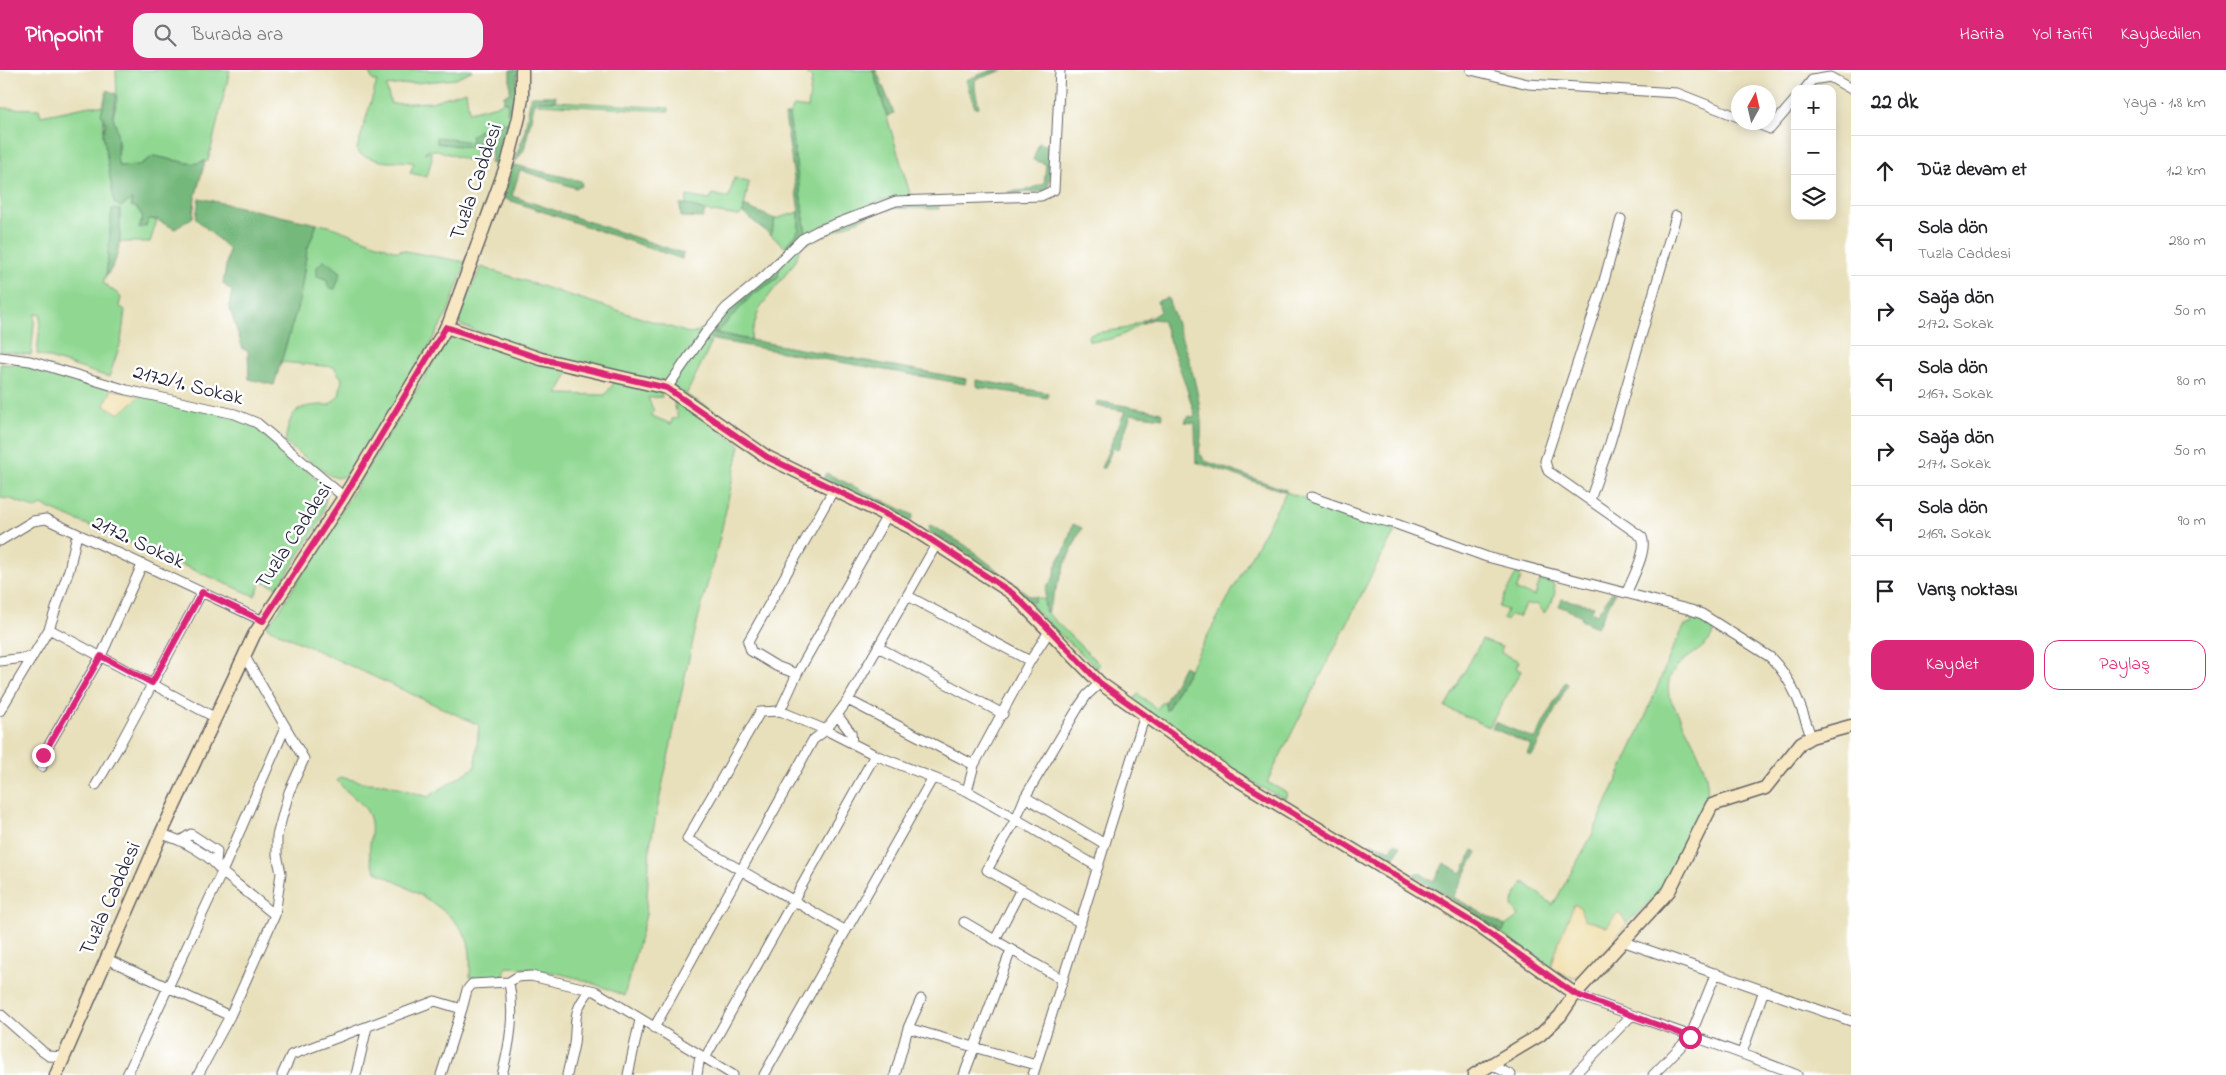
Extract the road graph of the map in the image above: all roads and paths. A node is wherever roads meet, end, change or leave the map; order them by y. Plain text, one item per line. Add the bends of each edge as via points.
1 (522, 70) edge
2 (1060, 70) edge
3 (1471, 70) edge
4 (1808, 85) edge
5 (1851, 89) edge
6 (1791, 105) edge
7 (1731, 114) edge
8 (1776, 122) edge
9 (1676, 216) dead end
10 (1621, 219) dead end
11 (446, 327) junction
12 (0, 357) edge
13 (667, 388) junction
14 (834, 489) junction
15 (344, 497) junction
16 (1311, 498) dead end
17 (1590, 500) junction
18 (888, 514) junction
19 (77, 534) junction
20 (0, 541) edge
21 (937, 543) junction
22 (142, 565) junction
23 (202, 592) junction
24 (1627, 592) junction
25 (908, 596) junction
26 (263, 621) junction
27 (49, 629) junction
28 (1050, 630) junction
29 (878, 647) junction
30 (244, 655) junction
31 (101, 656) junction
32 (32, 657) junction
33 (0, 661) edge
34 (1030, 661) junction
35 (797, 674) junction
36 (152, 683) junction
37 (1100, 683) junction
38 (848, 700) junction
39 (0, 711) edge
40 (780, 711) junction
41 (1003, 714) junction
42 (837, 715) junction
43 (1145, 715) junction
44 (214, 717) junction
45 (1851, 726) edge
46 (285, 728) junction
47 (826, 730) junction
48 (1811, 737) junction
49 (852, 743) junction
50 (875, 754) junction
51 (974, 765) junction
52 (42, 767) dead end
53 (932, 779) junction
54 (96, 786) dead end
55 (967, 792) junction
56 (1025, 797) junction
57 (1016, 819) junction
58 (161, 834) junction
59 (1105, 844) junction
60 (1098, 867) junction
61 (741, 871) junction
62 (222, 872) junction
63 (1020, 889) junction
64 (793, 900) junction
65 (275, 915) junction
66 (964, 922) dead end
67 (1080, 923) junction
68 (846, 931) junction
69 (995, 940) junction
70 (1622, 941) junction
71 (1011, 950) junction
72 (107, 958) junction
73 (1716, 972) junction
74 (1063, 980) junction
75 (509, 982) junction
76 (168, 987) junction
77 (590, 990) junction
78 (1764, 990) junction
79 (1575, 994) junction
80 (921, 999) dead end
81 (462, 1009) junction
82 (0, 1014) edge
83 (230, 1016) junction
84 (1631, 1016) junction
85 (640, 1020) junction
86 (1851, 1021) edge
87 (367, 1027) junction
88 (654, 1028) junction
89 (908, 1028) junction
90 (1690, 1037) junction
91 (973, 1048) junction
92 (1742, 1053) junction
93 (63, 1057) junction
94 (702, 1057) junction
95 (1492, 1064) junction
96 (1036, 1066) junction
97 (721, 1072) edge
98 (59, 1074) edge
99 (127, 1075) edge
100 (198, 1075) edge
101 (282, 1075) edge
102 (356, 1075) edge
103 (441, 1075) edge
104 (502, 1075) edge
105 (567, 1075) edge
106 (628, 1075) edge
107 (697, 1075) edge
108 (733, 1075) edge
109 (764, 1075) edge
110 (894, 1075) edge
111 (964, 1075) edge
112 (1033, 1075) edge
113 (1474, 1075) edge
114 (1511, 1075) edge
115 (1574, 1075) edge
116 (1653, 1075) edge
117 (1797, 1075) edge

1 - 11 street, Tuzla Caddesi via 520,117 508,161
2 - 13 street via 1054,190 1041,196 896,201 817,231 802,239 726,308
3 - 7 street via 1528,84 1677,94
4 - 5 street via 1812,80 1830,77
6 - 8 street
9 - 17 street via 1610,443
10 - 17 street via 1602,288 1545,460 1548,471
11 - 13 street via 542,359
11 - 15 street, Tuzla Caddesi
12 - 15 street, 2172/1. Sokak via 30,360 127,390 207,407 257,422
13 - 14 street via 767,457
14 - 18 street
14 - 35 street via 748,642 750,651
15 - 26 street, Tuzla Caddesi
16 - 24 street via 1487,557
17 - 24 street via 1642,537 1644,543
18 - 21 street
18 - 35 street
19 - 20 street, 2172. Sokak via 40,518
19 - 22 street, 2172. Sokak
19 - 27 street via 69,570
21 - 25 street
21 - 28 street via 1012,593
22 - 23 street, 2172. Sokak
22 - 31 street
23 - 26 street, 2172. Sokak
23 - 36 street
24 - 48 street via 1702,614 1770,657 1794,688
25 - 29 street
25 - 34 street
26 - 30 street, Tuzla Caddesi
27 - 31 street
27 - 32 street
28 - 34 street
28 - 37 street
29 - 38 street
29 - 41 street
30 - 44 street, Tuzla Caddesi
30 - 46 street
31 - 36 street
31 - 52 street via 43,755
32 - 33 street
32 - 39 street
34 - 41 street
35 - 40 street
36 - 44 street
36 - 54 street
37 - 43 street
37 - 56 street via 1078,708
38 - 42 street
38 - 51 street
40 - 47 street
40 - 61 street via 760,712 687,839
41 - 51 street
42 - 47 street
42 - 49 street via 851,733
43 - 59 street
43 - 79 street via 1228,774 1477,925
44 - 58 street, Tuzla Caddesi
45 - 48 street
46 - 62 street
46 - 65 street via 304,759 289,792 277,836 281,873
47 - 49 street
47 - 61 street via 813,740
48 - 70 street via 1801,743 1765,788 1712,805 1669,891
49 - 50 street
50 - 53 street
50 - 64 street
51 - 55 street
53 - 55 street
53 - 68 street
55 - 57 street
56 - 57 street
56 - 59 street
57 - 60 street
57 - 63 street via 987,870
58 - 62 street via 180,841 216,863
58 - 72 street, Tuzla Caddesi
59 - 60 street
60 - 67 street
61 - 64 street
61 - 88 street
62 - 65 street
62 - 76 street
63 - 67 street
63 - 69 street
64 - 68 street
64 - 94 street
65 - 83 street
66 - 69 street
67 - 74 street
68 - 109 street
69 - 71 street
70 - 73 street
70 - 79 street
71 - 74 street
71 - 91 street
72 - 76 street
72 - 93 street, Tuzla Caddesi
73 - 78 street
73 - 90 street
74 - 96 street
75 - 77 street via 517,977 531,976
75 - 81 street via 472,984
75 - 104 street via 512,1025
76 - 83 street
76 - 99 street
77 - 85 street
77 - 105 street via 579,1003 575,1016 574,1045
78 - 86 street
78 - 92 street
79 - 84 street
79 - 95 street via 1560,1016 1540,1035
80 - 89 street
81 - 87 street via 434,1001
81 - 103 street
82 - 93 street via 49,1056
83 - 100 street
84 - 90 street
84 - 115 street
85 - 88 street
85 - 106 street
87 - 101 street via 291,1055
87 - 102 street
88 - 94 street
89 - 91 street
89 - 110 street
90 - 92 street
90 - 116 street
91 - 96 street
91 - 111 street
92 - 117 street
93 - 98 street, Tuzla Caddesi
94 - 97 street
94 - 107 street
95 - 113 street
95 - 114 street
96 - 112 street
97 - 108 street

